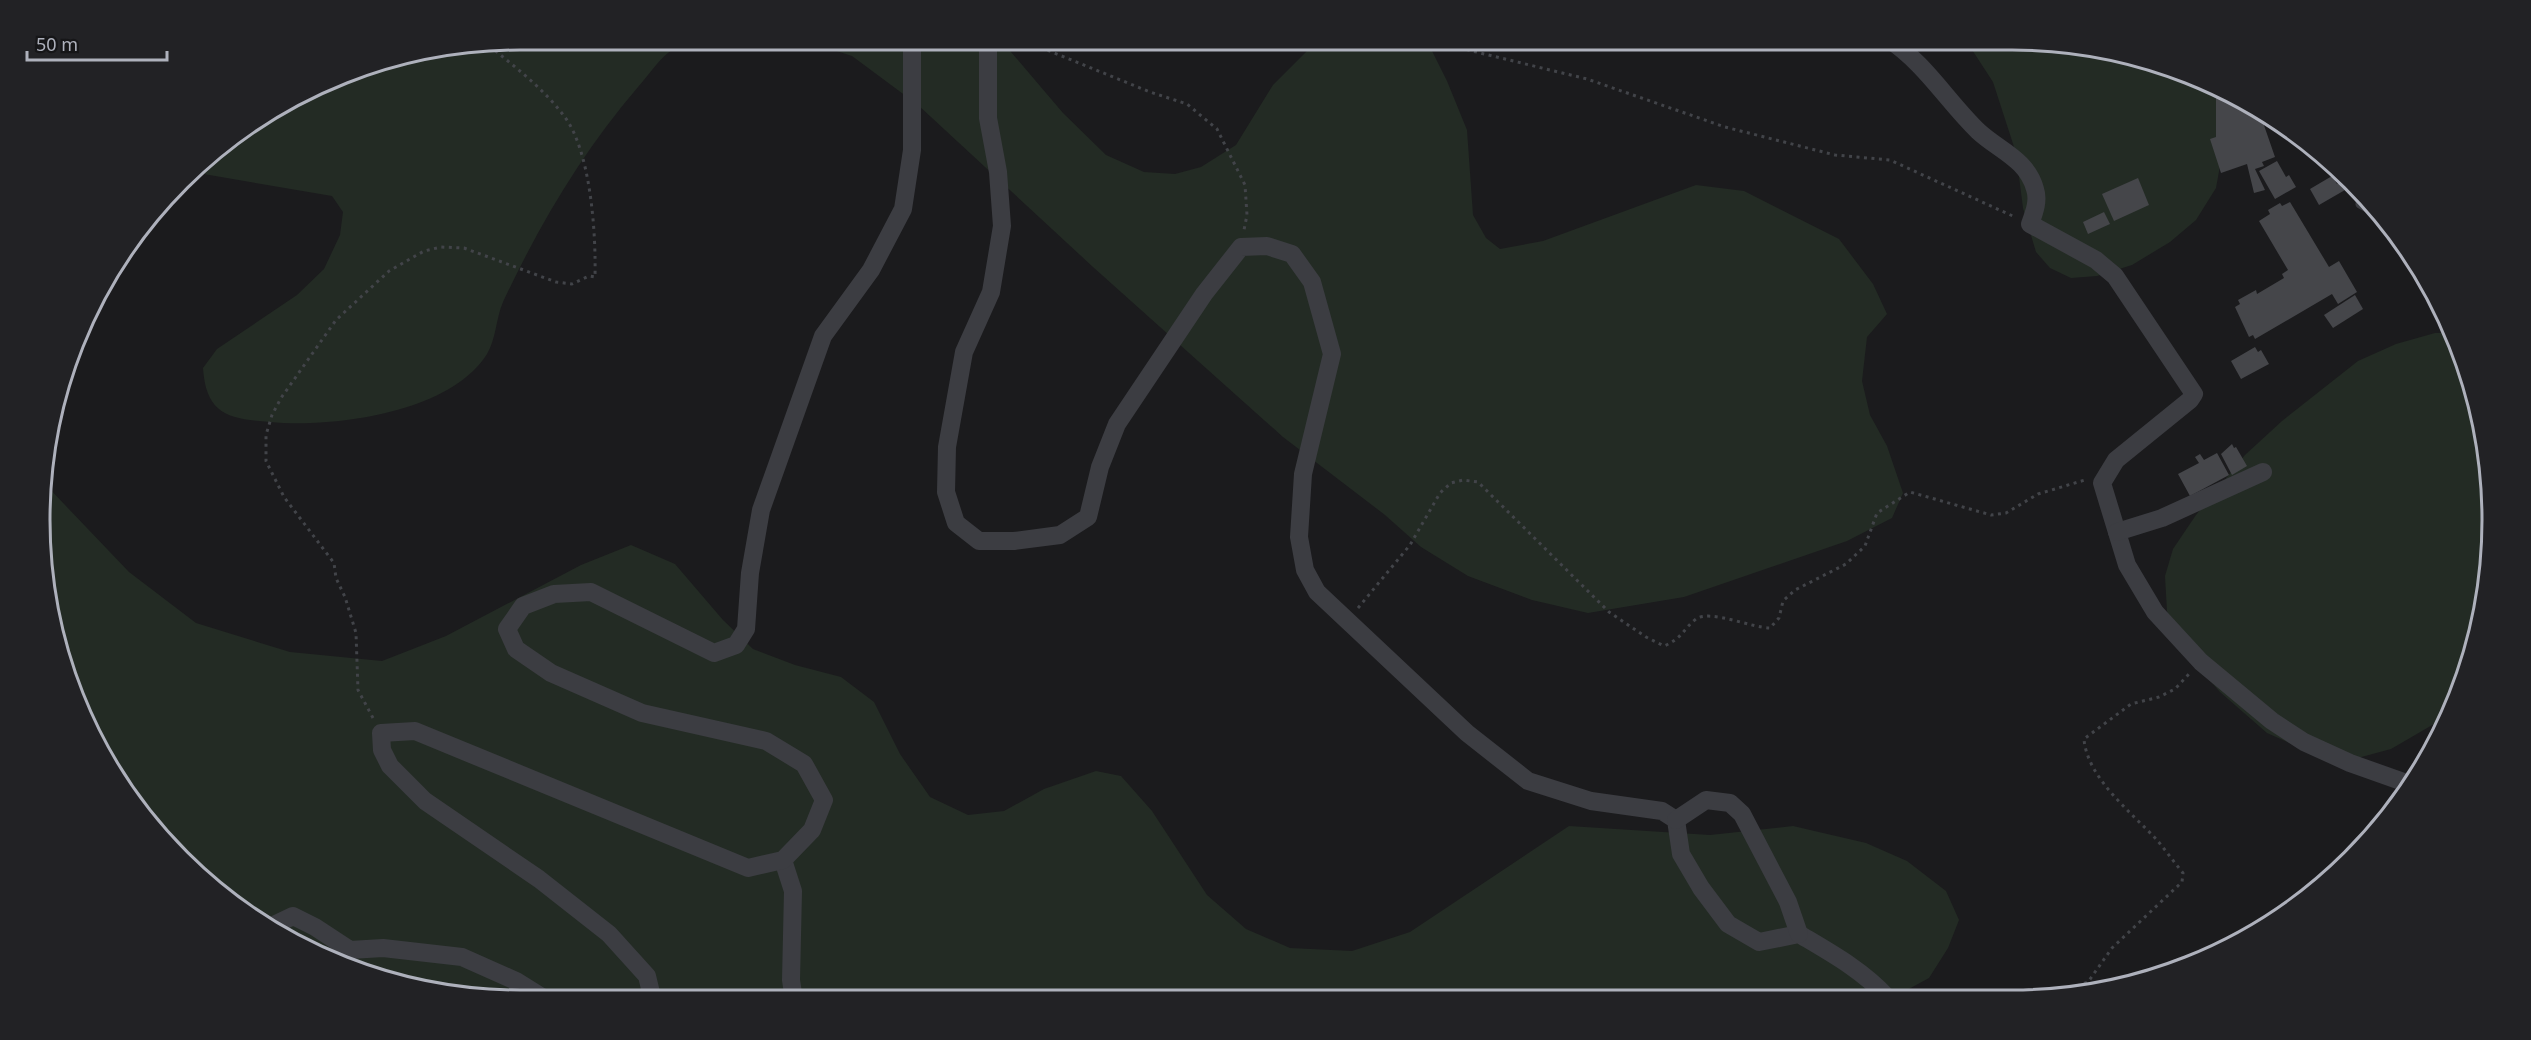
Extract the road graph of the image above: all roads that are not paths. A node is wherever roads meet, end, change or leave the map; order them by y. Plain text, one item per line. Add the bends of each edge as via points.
1 (912, 50) edge
2 (988, 50) edge
3 (1906, 50) edge
4 (2262, 472) dead end
5 (2117, 532) junction
6 (2402, 781) edge
7 (1676, 820) junction
8 (783, 860) junction
9 (278, 923) edge
10 (1799, 934) junction
11 (530, 990) edge
12 (651, 990) edge
13 (792, 990) edge
14 (1880, 990) edge

1 - 8 street via 912,150 903,209 871,270 823,336 761,510 750,573 746,629 736,645 714,653 591,592 554,594 523,606 507,629 516,649 551,673 642,713 766,741 804,764 824,800 812,830
2 - 7 street via 988,118 1002,226 991,292 964,352 947,447 946,492 956,523 979,541 1014,541 1060,535 1088,517 1100,467 1118,424 1204,294 1241,246 1267,246 1292,254 1312,282 1332,354 1303,474 1299,537 1305,570 1317,592 1467,734 1528,781 1591,801 1662,811
3 - 5 street via 1979,132 2015,157 2035,188 2037,204 2030,224 2096,260 2115,276 2194,394 2116,460 2102,483
4 - 5 street via 2163,518
5 - 6 street via 2127,565 2155,612 2201,662 2304,742
7 - 10 street via 1681,854 1728,924 1759,942
7 - 10 street via 1706,800 1730,803 1742,814 1788,902
8 - 12 street via 748,868 415,731 381,733 382,750 390,766 425,801 539,879 609,934 648,976
8 - 13 street via 793,891
9 - 11 street via 293,916 350,950 383,948 462,957
10 - 14 street via 1864,975

